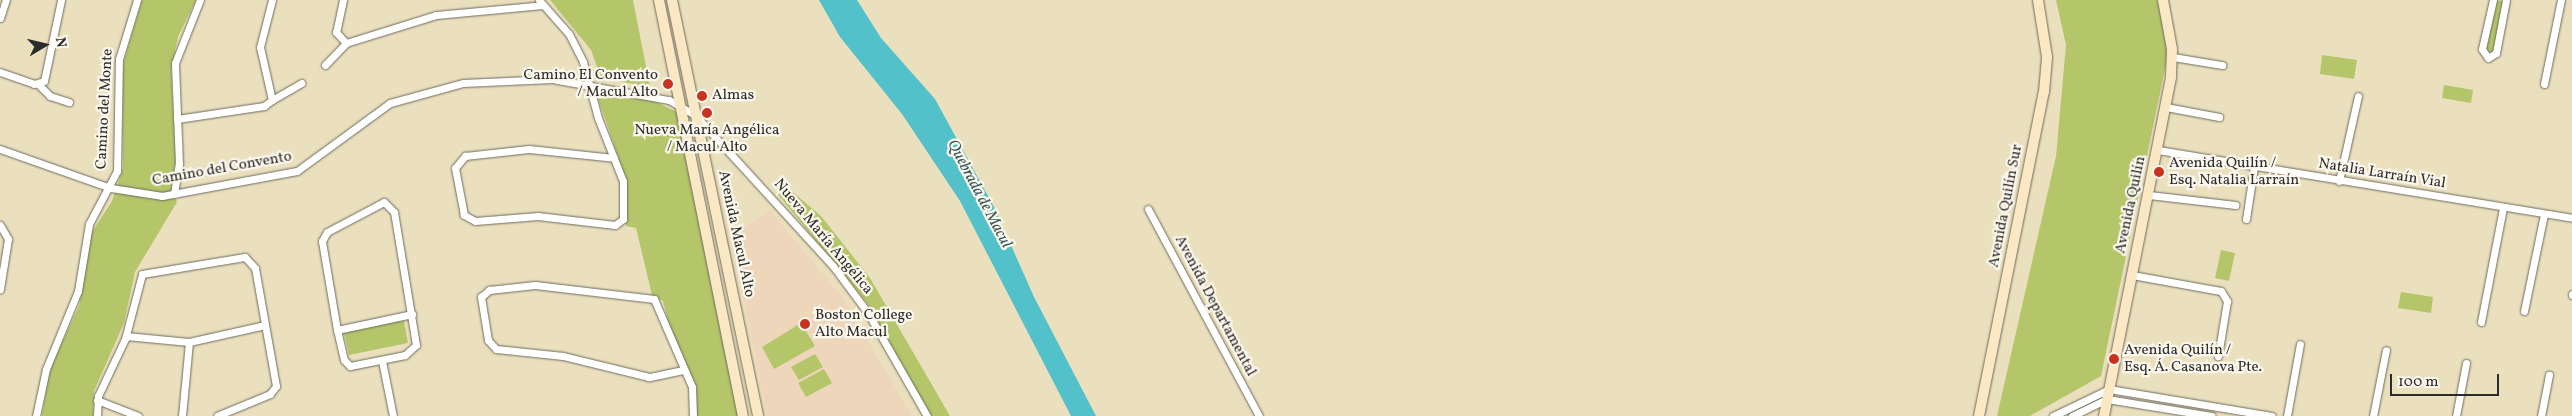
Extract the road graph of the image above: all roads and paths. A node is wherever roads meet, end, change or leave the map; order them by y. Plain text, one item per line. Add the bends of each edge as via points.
1 (6, 0) edge
2 (61, 0) edge
3 (137, 0) edge
4 (200, 0) edge
5 (272, 0) edge
6 (343, 0) edge
7 (659, 0) edge
8 (672, 0) edge
9 (2038, 0) edge
10 (2163, 0) edge
11 (2493, 0) edge
12 (2506, 0) edge
13 (2561, 0) edge
14 (541, 2) edge
15 (0, 18) edge
16 (346, 43) junction
17 (2173, 57) junction
18 (325, 65) dead end
19 (2222, 65) dead end
20 (0, 72) edge
21 (301, 83) dead end
22 (589, 83) junction
23 (38, 84) junction
24 (2544, 84) dead end
25 (2358, 96) dead end
26 (272, 100) junction
27 (69, 102) dead end
28 (681, 105) junction
29 (2166, 107) junction
30 (695, 115) junction
31 (2219, 117) dead end
32 (177, 119) junction
33 (0, 149) edge
34 (2158, 150) junction
35 (614, 158) junction
36 (2254, 166) junction
37 (2339, 181) junction
38 (111, 188) junction
39 (174, 194) junction
40 (2149, 195) junction
41 (2235, 205) dead end
42 (2503, 208) junction
43 (1148, 209) dead end
44 (2544, 214) junction
45 (2572, 218) edge
46 (2246, 219) dead end
47 (0, 225) edge
48 (2132, 275) junction
49 (0, 288) edge
50 (2524, 311) dead end
51 (412, 314) junction
52 (2482, 322) dead end
53 (265, 325) junction
54 (337, 330) junction
55 (126, 336) junction
56 (189, 342) junction
57 (2300, 344) dead end
58 (2386, 350) dead end
59 (2218, 356) dead end
60 (382, 361) junction
61 (2466, 363) dead end
62 (683, 370) junction
63 (2550, 375) dead end
64 (2108, 394) junction
65 (97, 400) junction
66 (36, 416) edge
67 (97, 416) edge
68 (138, 416) edge
69 (182, 416) edge
70 (217, 416) edge
71 (393, 416) edge
72 (693, 416) edge
73 (744, 416) edge
74 (758, 416) edge
75 (926, 416) edge
76 (1259, 416) edge
77 (1979, 416) edge
78 (2053, 416) edge
79 (2072, 416) edge
80 (2104, 416) edge
81 (2212, 416) edge
82 (2272, 416) edge
83 (2287, 416) edge
84 (2373, 416) edge
85 (2456, 416) edge
86 (2541, 416) edge

1 - 15 street
2 - 23 street via 46,77
3 - 38 street, Camino del Monte via 119,59 119,160
4 - 32 street via 176,54
5 - 26 street via 260,47
6 - 16 street via 336,32
7 - 28 street, Avenida Macul Alto
8 - 30 street, Avenida Macul Alto
9 - 77 street, Avenida Quilín Sur via 2046,51 2044,92
10 - 17 street, Avenida Quilín
11 - 12 street via 2482,49 2488,58 2496,52
13 - 24 street
14 - 16 street via 436,14
14 - 22 street via 574,43
16 - 18 street
17 - 19 street
17 - 29 street, Avenida Quilín
20 - 23 street
21 - 26 street
22 - 28 street, Camino del Convento
22 - 35 street
22 - 39 street, Camino del Convento via 506,78 421,92 381,108 297,171
23 - 27 street via 50,96
25 - 37 street
26 - 32 street via 264,106
28 - 30 street, Camino del Convento
28 - 73 street, Avenida Macul Alto
29 - 31 street
29 - 34 street, Avenida Quilín
30 - 74 street, Avenida Macul Alto
30 - 75 street, Nueva María Angélica via 850,288
32 - 39 street via 179,164
33 - 38 street, Camino del Convento
34 - 36 street, Natalia Larraín Vial
34 - 40 street, Avenida Quilín
35 - 35 street via 529,149 464,156 455,168 463,211 475,221 529,216 617,224 623,218 624,190
36 - 37 street, Natalia Larraín Vial
36 - 46 street
37 - 42 street, Natalia Larraín Vial
38 - 39 street, Camino del Convento via 148,195
38 - 66 street, Camino del Monte via 89,224 78,291 46,369
40 - 41 street
40 - 48 street, Avenida Quilín
42 - 44 street, Natalia Larraín Vial
42 - 52 street
43 - 76 street, Avenida Departamental
44 - 45 street, Natalia Larraín Vial
44 - 50 street
47 - 49 street via 8,239
48 - 59 street via 2221,291 2226,301
48 - 64 street, Avenida Quilín
51 - 54 street
51 - 54 street via 394,212 381,202 323,236 321,247
51 - 60 street via 414,350
53 - 55 street via 254,264 241,257 142,274
53 - 56 street
53 - 70 street via 275,389
54 - 60 street via 347,364
55 - 56 street
55 - 65 street
56 - 69 street
57 - 83 street
58 - 84 street
60 - 71 street
61 - 85 street
62 - 62 street via 654,299 535,285 490,290 481,297 488,340 496,348 570,358 649,377
62 - 72 street via 692,387
63 - 86 street
64 - 78 street
64 - 79 street
64 - 80 street, Avenida Quilín
64 - 81 street
64 - 82 street
65 - 67 street
65 - 68 street

